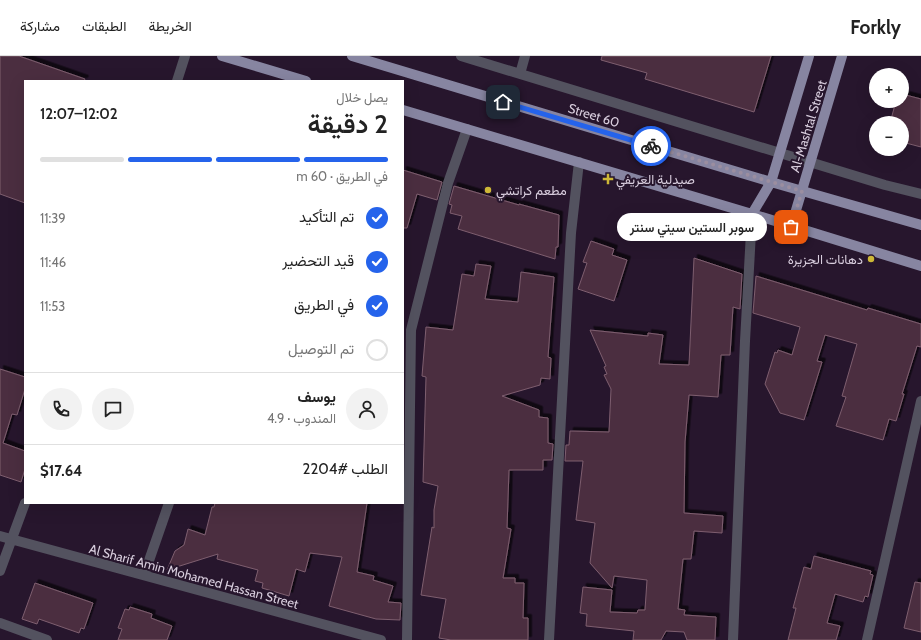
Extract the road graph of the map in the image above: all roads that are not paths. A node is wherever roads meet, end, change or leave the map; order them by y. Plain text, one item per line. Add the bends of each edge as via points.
1 (185, 56) edge
2 (222, 56) edge
3 (352, 56) edge
4 (461, 56) edge
5 (525, 56) edge
6 (809, 56) edge
7 (842, 56) edge
8 (251, 60) edge
9 (520, 74) junction
10 (177, 80) edge
11 (303, 80) edge
12 (404, 110) edge
13 (467, 129) junction
14 (780, 153) junction
15 (810, 161) junction
16 (579, 162) junction
17 (771, 182) junction
18 (802, 191) junction
19 (921, 194) edge
20 (752, 214) junction
21 (921, 225) edge
22 (791, 227) junction
23 (921, 266) edge
24 (921, 401) edge
25 (406, 483) edge
26 (25, 504) edge
27 (169, 504) edge
28 (0, 536) edge
29 (12, 540) junction
30 (0, 571) edge
31 (144, 576) junction
32 (0, 623) edge
33 (47, 640) edge
34 (380, 640) edge
35 (407, 640) edge
36 (549, 640) edge
37 (733, 640) edge
38 (867, 640) edge

1 - 10 street
2 - 8 main road
3 - 17 main road, Street 60
4 - 9 street
5 - 9 street
6 - 14 main road, Al-Mashtal Street
7 - 15 main road, Al-Mashtal Street
8 - 11 main road
9 - 14 street
12 - 13 main road
13 - 16 main road
13 - 25 street via 448,183 411,330
14 - 15 street
14 - 17 main road, Al-Mashtal Street
15 - 18 main road, Al-Mashtal Street
15 - 19 street
16 - 20 main road
16 - 36 street via 571,233
17 - 18 main road, Street 60
17 - 20 main road, Al-Mashtal Street
18 - 21 main road, Street 60
18 - 22 main road, Al-Mashtal Street
20 - 22 main road
20 - 37 street
22 - 23 main road
24 - 38 street
25 - 35 street
26 - 29 street
27 - 31 street
28 - 29 street, Al Sharif Amin Mohamed Hassan Street
29 - 30 street
29 - 31 street, Al Sharif Amin Mohamed Hassan Street
31 - 34 street, Al Sharif Amin Mohamed Hassan Street
32 - 33 street

